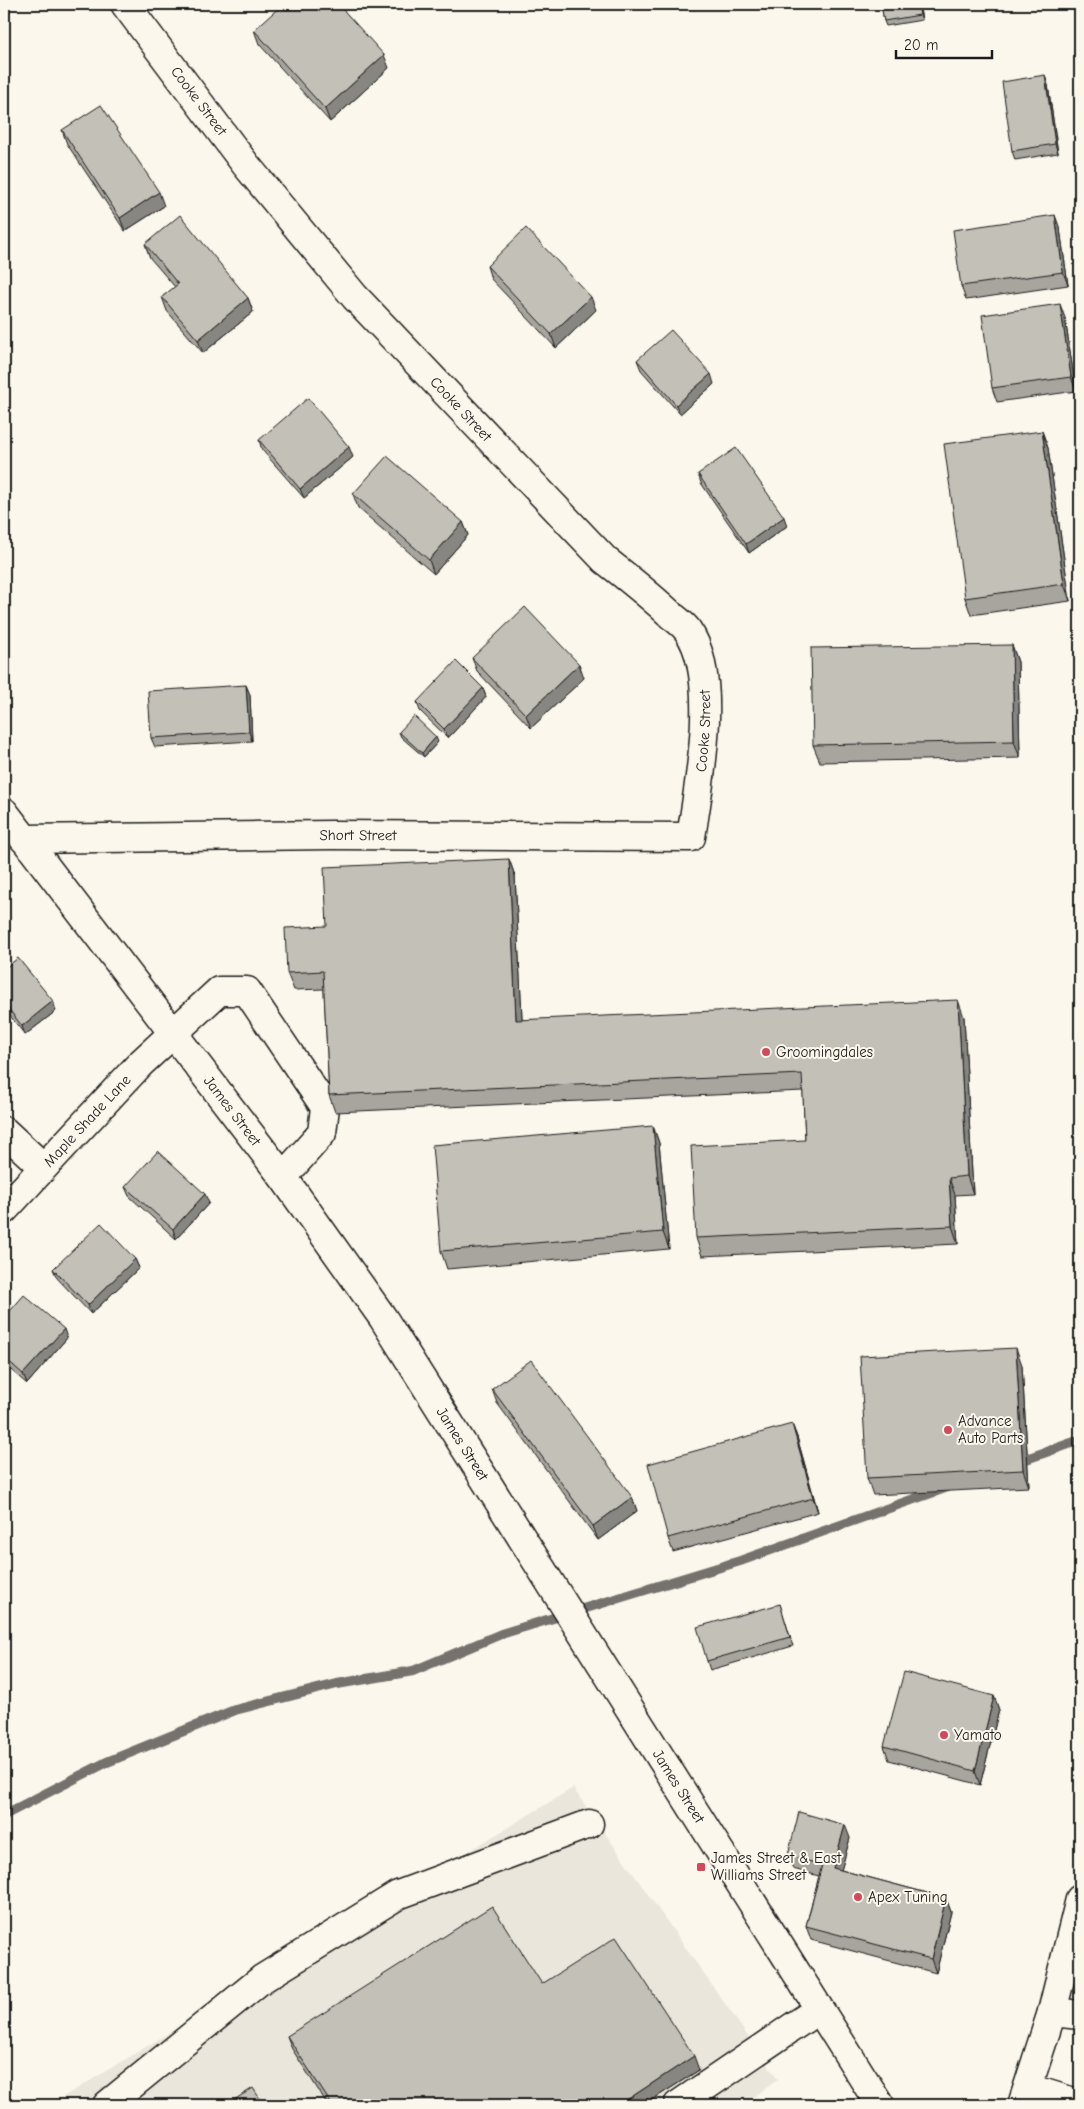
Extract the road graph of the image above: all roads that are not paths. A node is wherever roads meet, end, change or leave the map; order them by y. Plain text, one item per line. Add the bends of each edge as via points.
1 (125, 4) edge
2 (4, 812) edge
3 (691, 836) joint
4 (24, 838) junction
5 (172, 1033) junction
6 (4, 1131) edge
7 (43, 1167) junction
8 (282, 1177) junction
9 (4, 1210) edge
10 (589, 1824) dead end
11 (1080, 1900) edge
12 (819, 2009) junction
13 (1052, 2012) junction
14 (1080, 2015) edge
15 (1025, 2097) edge
16 (1080, 2104) edge
17 (107, 2105) edge
18 (678, 2105) edge
19 (880, 2105) edge

1 - 3 street, Cooke Street via 246,165 355,297 605,560 650,595 688,631 699,657 704,692 704,757
2 - 4 street, James Street
3 - 4 street, Short Street
4 - 5 street, James Street
5 - 7 street, Maple Shade Lane
5 - 8 street, James Street
5 - 8 street, Maple Shade Lane via 219,991 247,991 325,1107 322,1133
6 - 7 street
7 - 9 street, Maple Shade Lane
8 - 12 street, James Street via 384,1318
10 - 17 street via 398,1895 262,1979
11 - 13 street
12 - 18 street
12 - 19 street, James Street
13 - 14 street
13 - 15 street
15 - 16 street

